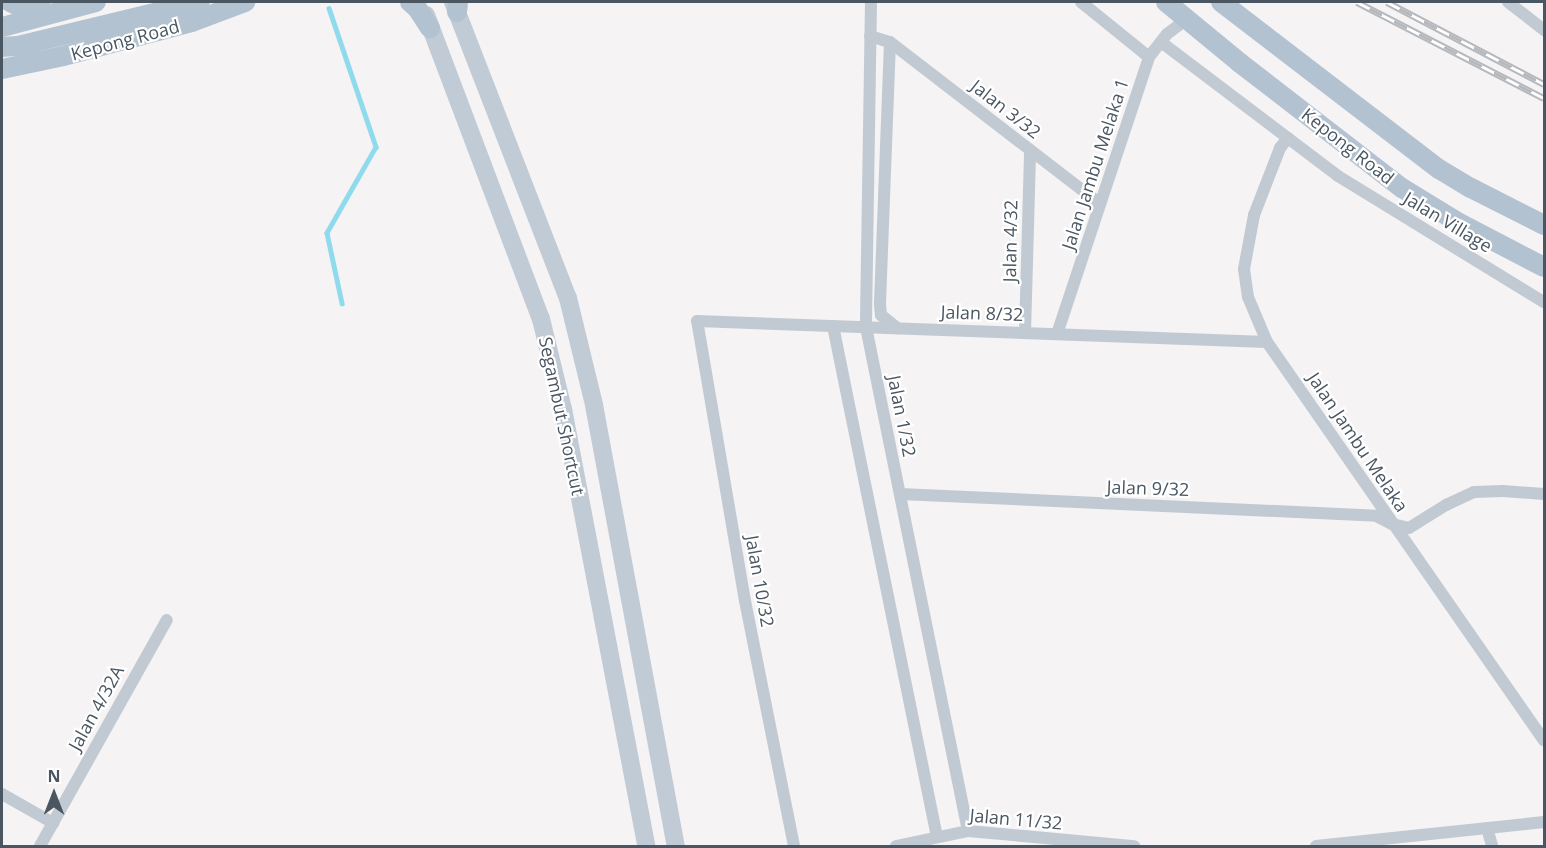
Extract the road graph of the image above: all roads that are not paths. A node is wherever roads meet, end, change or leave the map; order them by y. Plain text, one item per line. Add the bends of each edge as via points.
1 (10, 2) edge
2 (96, 2) edge
3 (200, 2) edge
4 (245, 2) edge
5 (410, 2) edge
6 (422, 2) edge
7 (871, 2) edge
8 (1081, 2) edge
9 (1166, 2) edge
10 (1221, 2) edge
11 (1508, 2) edge
12 (456, 5) edge
13 (56, 11) junction
14 (1187, 19) junction
15 (2, 27) edge
16 (430, 28) junction
17 (1545, 30) edge
18 (870, 36) junction
19 (890, 42) junction
20 (1161, 42) junction
21 (2, 46) edge
22 (1149, 57) junction
23 (2, 69) edge
24 (1288, 138) junction
25 (1030, 150) junction
26 (1100, 204) junction
27 (1545, 225) edge
28 (1545, 267) edge
29 (1545, 302) edge
30 (697, 321) joint
31 (833, 326) junction
32 (866, 327) junction
33 (897, 328) junction
34 (1025, 333) junction
35 (1057, 334) junction
36 (1267, 342) junction
37 (900, 494) junction
38 (1545, 494) edge
39 (1392, 524) junction
40 (167, 620) dead end
41 (1545, 740) edge
42 (2, 794) edge
43 (1545, 822) edge
44 (53, 823) junction
45 (1487, 828) junction
46 (968, 831) junction
47 (937, 837) junction
48 (40, 846) edge
49 (646, 846) edge
50 (676, 846) edge
51 (794, 846) edge
52 (896, 846) edge
53 (1134, 846) edge
54 (1316, 846) edge
55 (1492, 846) edge

1 - 13 main road via 29,11
2 - 13 main road
3 - 21 main road via 18,46
4 - 23 main road, Kepong Road via 192,22
5 - 16 main road
6 - 16 main road, Segambut Shortcut
7 - 18 street, Jalan 1/32
8 - 22 street
9 - 14 main road, Kepong Road
10 - 27 main road, Kepong Road via 1439,169
11 - 17 street
12 - 50 main road, Segambut Shortcut via 568,298 594,405
13 - 15 main road
14 - 20 street, Jalan Jambu Melaka 1
14 - 28 main road, Kepong Road via 1402,188
16 - 49 main road, Segambut Shortcut via 541,320 563,409
18 - 19 street
18 - 32 street, Jalan 1/32
19 - 25 street, Jalan 3/32
19 - 33 street via 880,304 881,315
20 - 22 street, Jalan Jambu Melaka 1
20 - 24 street, Jalan Village
22 - 26 street, Jalan Jambu Melaka 1
24 - 29 street, Jalan Village via 1338,176
24 - 36 street, Jalan Jambu Melaka via 1280,148 1254,215 1244,269 1248,297
25 - 26 street, Jalan 3/32
25 - 34 street, Jalan 4/32
26 - 35 street, Jalan Jambu Melaka 1
30 - 31 street, Jalan 8/32
30 - 51 street, Jalan 10/32 via 745,601
31 - 32 street, Jalan 8/32
31 - 47 street
32 - 33 street, Jalan 8/32
32 - 37 street, Jalan 1/32
33 - 34 street, Jalan 8/32
34 - 35 street, Jalan 8/32
35 - 36 street, Jalan 8/32
36 - 39 street, Jalan Jambu Melaka
37 - 39 street, Jalan 9/32 via 1376,516
37 - 46 street, Jalan 1/32
38 - 39 street via 1474,492 1409,528
39 - 41 street, Jalan Jambu Melaka
40 - 44 street, Jalan 4/32A
42 - 44 street
43 - 45 street
44 - 48 street, Jalan 4/32A
45 - 54 street
45 - 55 street
46 - 47 street, Jalan 11/32
46 - 53 street, Jalan 11/32
47 - 52 street, Jalan 11/32

